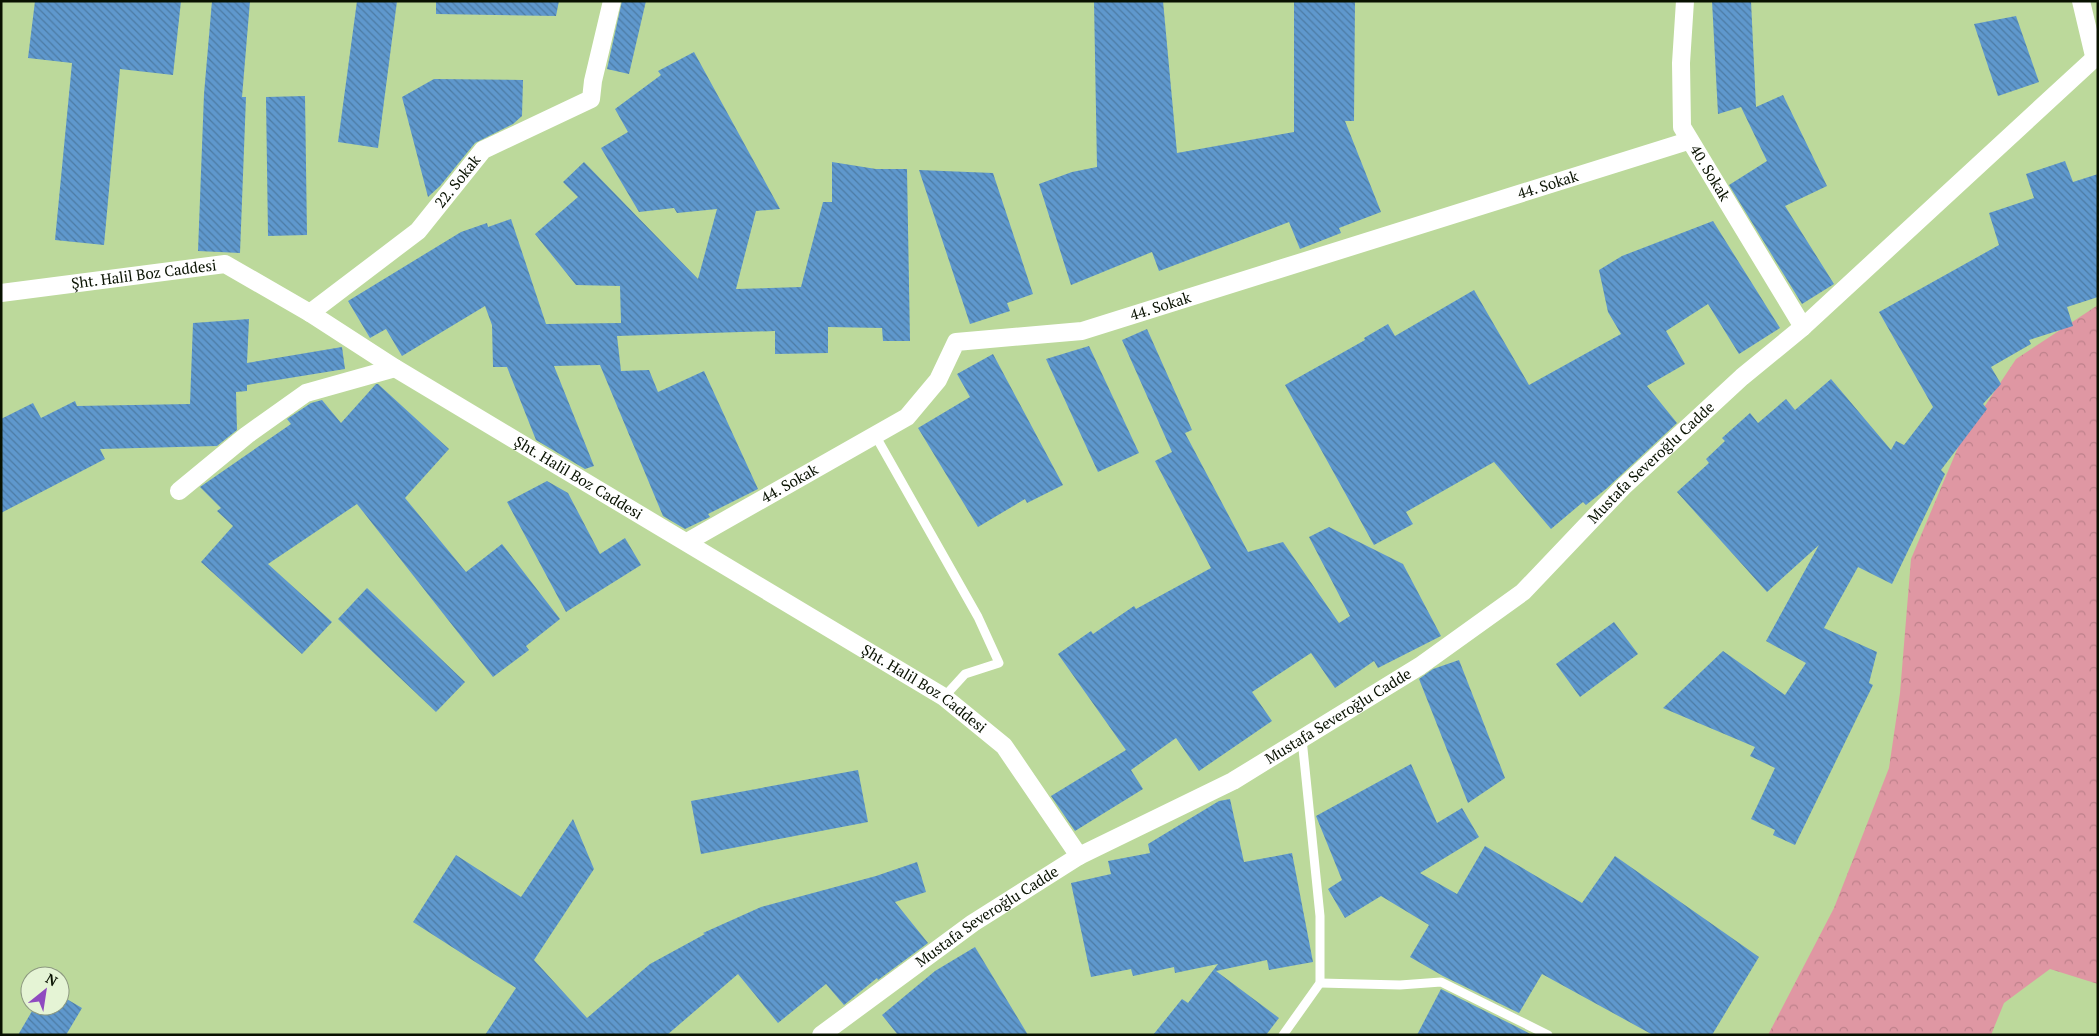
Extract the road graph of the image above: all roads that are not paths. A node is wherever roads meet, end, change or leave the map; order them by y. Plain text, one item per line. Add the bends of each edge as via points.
1 (612, 1) edge
2 (1685, 1) edge
3 (2081, 1) edge
4 (2096, 55) edge
5 (1688, 141) junction
6 (1, 293) edge
7 (310, 313) junction
8 (1803, 327) junction
9 (394, 368) junction
10 (875, 435) junction
11 (179, 491) dead end
12 (687, 542) junction
13 (944, 697) junction
14 (1302, 739) junction
15 (1079, 856) junction
16 (1320, 983) junction
17 (822, 1035) edge
18 (1283, 1035) edge
19 (1548, 1035) edge

1 - 7 street, 22. Sokak via 591,99 483,150 418,230
2 - 5 street, 40. Sokak via 1680,63 1682,127
3 - 4 street
4 - 8 street, Mustafa Severoğlu Cadde
5 - 8 street, 40. Sokak
5 - 10 street, 44. Sokak via 1082,331 956,342 938,380 908,417
6 - 7 street, Şht. Halil Boz Caddesi via 225,264
7 - 9 street, Şht. Halil Boz Caddesi
8 - 14 street, Mustafa Severoğlu Cadde via 1742,377 1623,487 1523,592 1420,666
9 - 11 street via 306,393 247,435
9 - 12 street, Şht. Halil Boz Caddesi
10 - 12 street, 44. Sokak
10 - 13 lane via 978,617 999,663 965,674
12 - 13 street, Şht. Halil Boz Caddesi
13 - 15 street, Şht. Halil Boz Caddesi via 1004,746
14 - 15 street, Mustafa Severoğlu Cadde via 1233,781
14 - 16 lane via 1320,916
15 - 17 street, Mustafa Severoğlu Cadde via 973,923
16 - 18 lane
16 - 19 lane via 1400,985 1440,982

